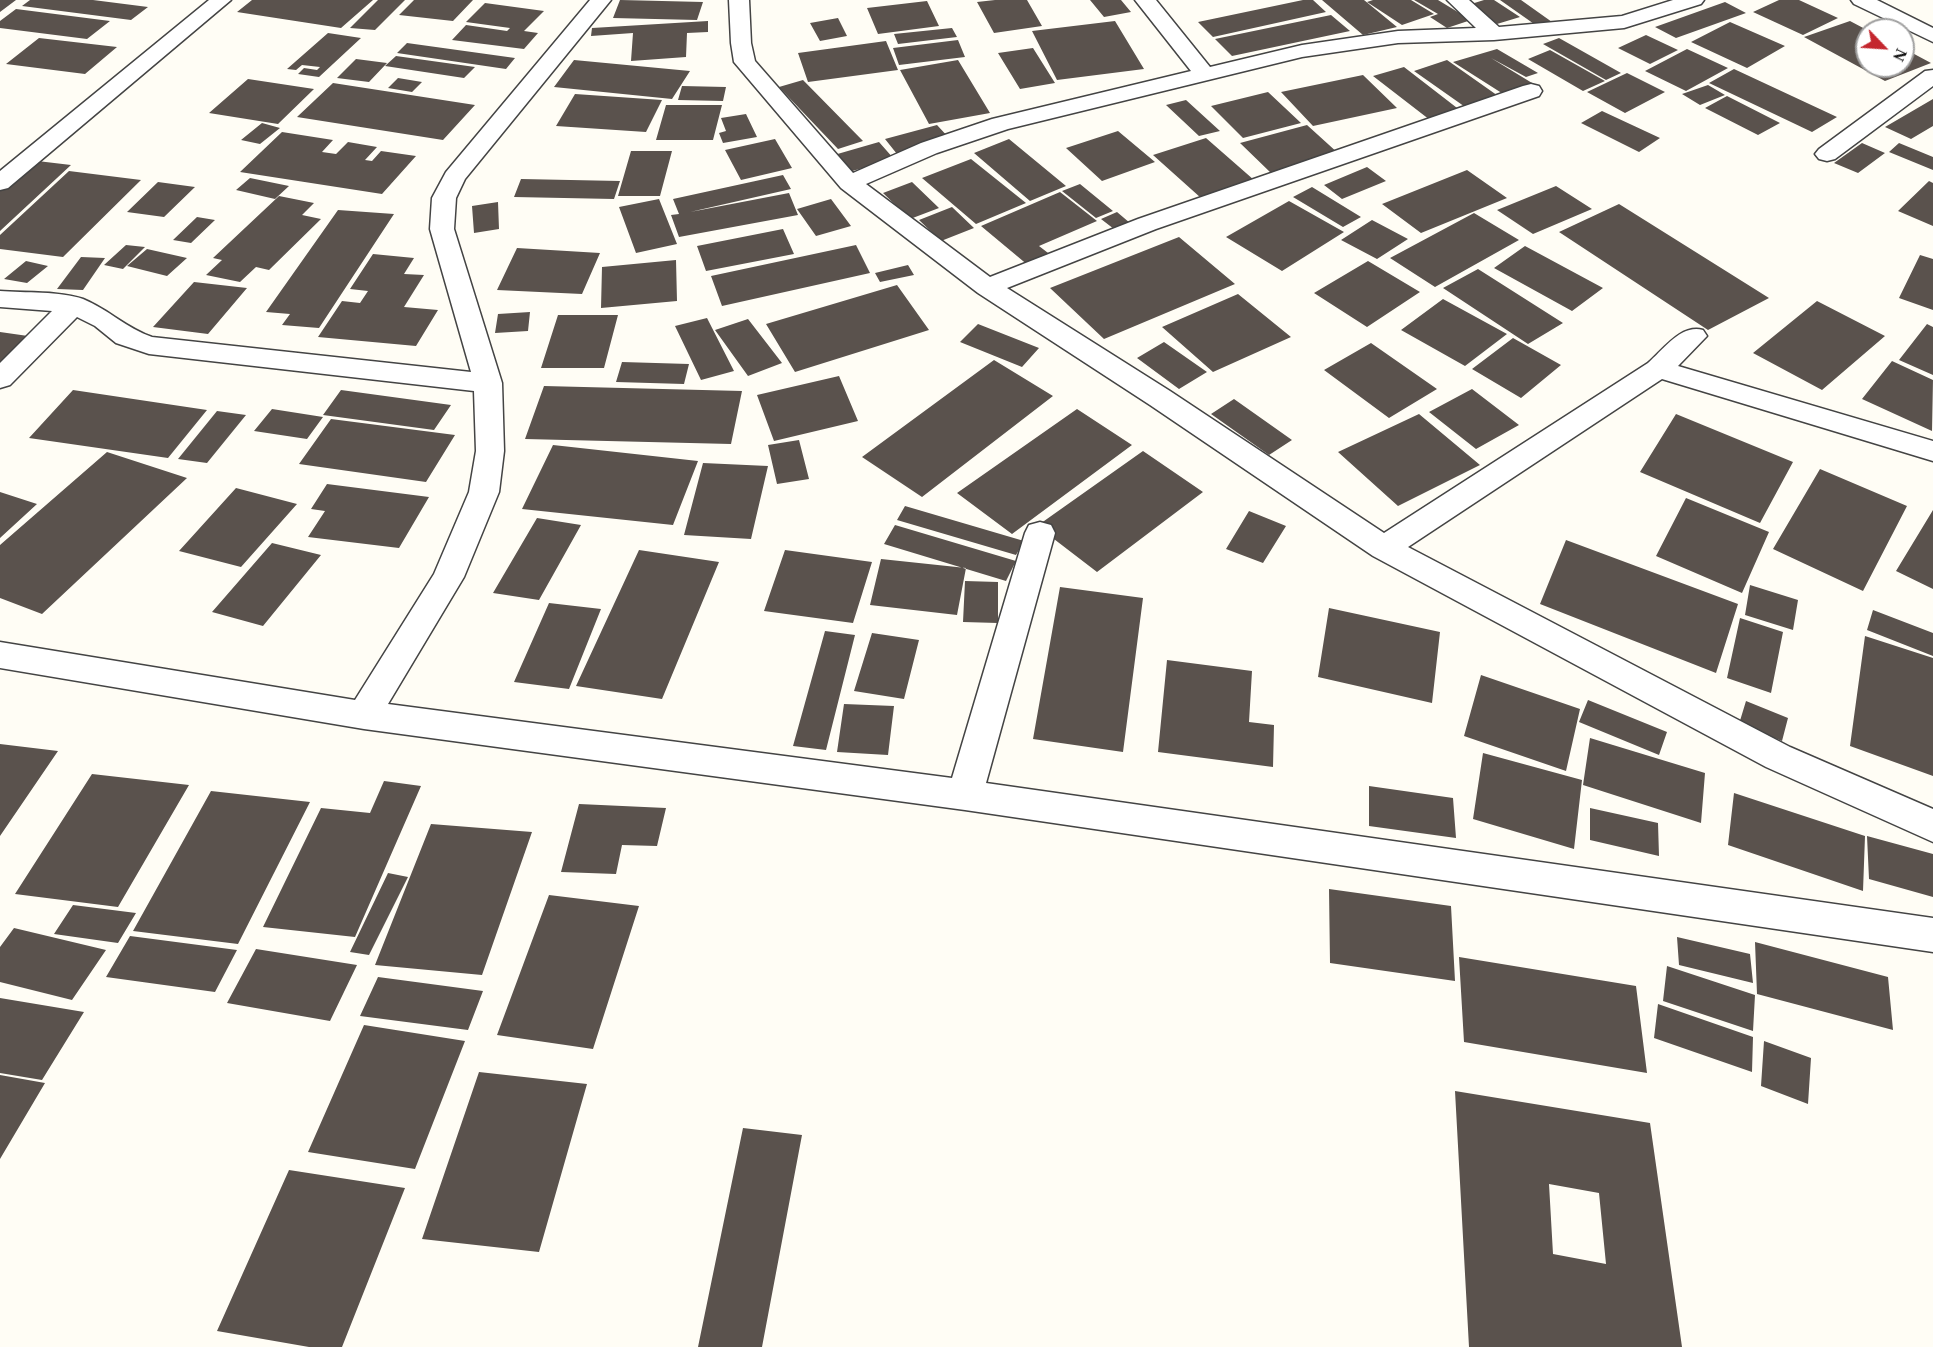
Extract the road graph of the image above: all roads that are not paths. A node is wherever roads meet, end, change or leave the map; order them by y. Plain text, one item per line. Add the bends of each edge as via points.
1 (221, 0) edge
2 (601, 0) edge
3 (739, 0) edge
4 (1145, 0) edge
5 (1457, 0) edge
6 (1694, 0) edge
7 (1861, 0) edge
8 (1494, 34) junction
9 (1933, 36) edge
10 (1204, 73) junction
11 (1933, 76) edge
12 (1531, 91) dead end
13 (1827, 154) dead end
14 (0, 183) edge
15 (849, 183) junction
16 (987, 287) junction
17 (0, 299) edge
18 (74, 305) junction
19 (1694, 336) dead end
20 (1658, 369) junction
21 (0, 379) edge
22 (488, 382) junction
23 (1933, 451) edge
24 (1040, 533) dead end
25 (1384, 548) junction
26 (0, 655) edge
27 (364, 715) junction
28 (965, 795) junction
29 (1933, 826) edge
30 (1933, 935) edge

1 - 14 street
2 - 22 street via 454,177 444,198 442,229
3 - 15 street via 745,62
4 - 10 street
5 - 8 street
6 - 8 street via 1624,22
7 - 9 street
8 - 10 street via 1398,37 1302,51
10 - 15 street via 1000,124 929,148
11 - 13 street
12 - 16 street via 1147,224
15 - 16 street
16 - 25 street
17 - 18 street
18 - 21 street
18 - 22 street via 104,320 125,337 149,345
19 - 20 street
20 - 23 street
20 - 25 street
22 - 27 street via 490,451 483,492 448,577
24 - 28 street
25 - 29 street via 1778,757
26 - 27 street
27 - 28 street
28 - 30 street

